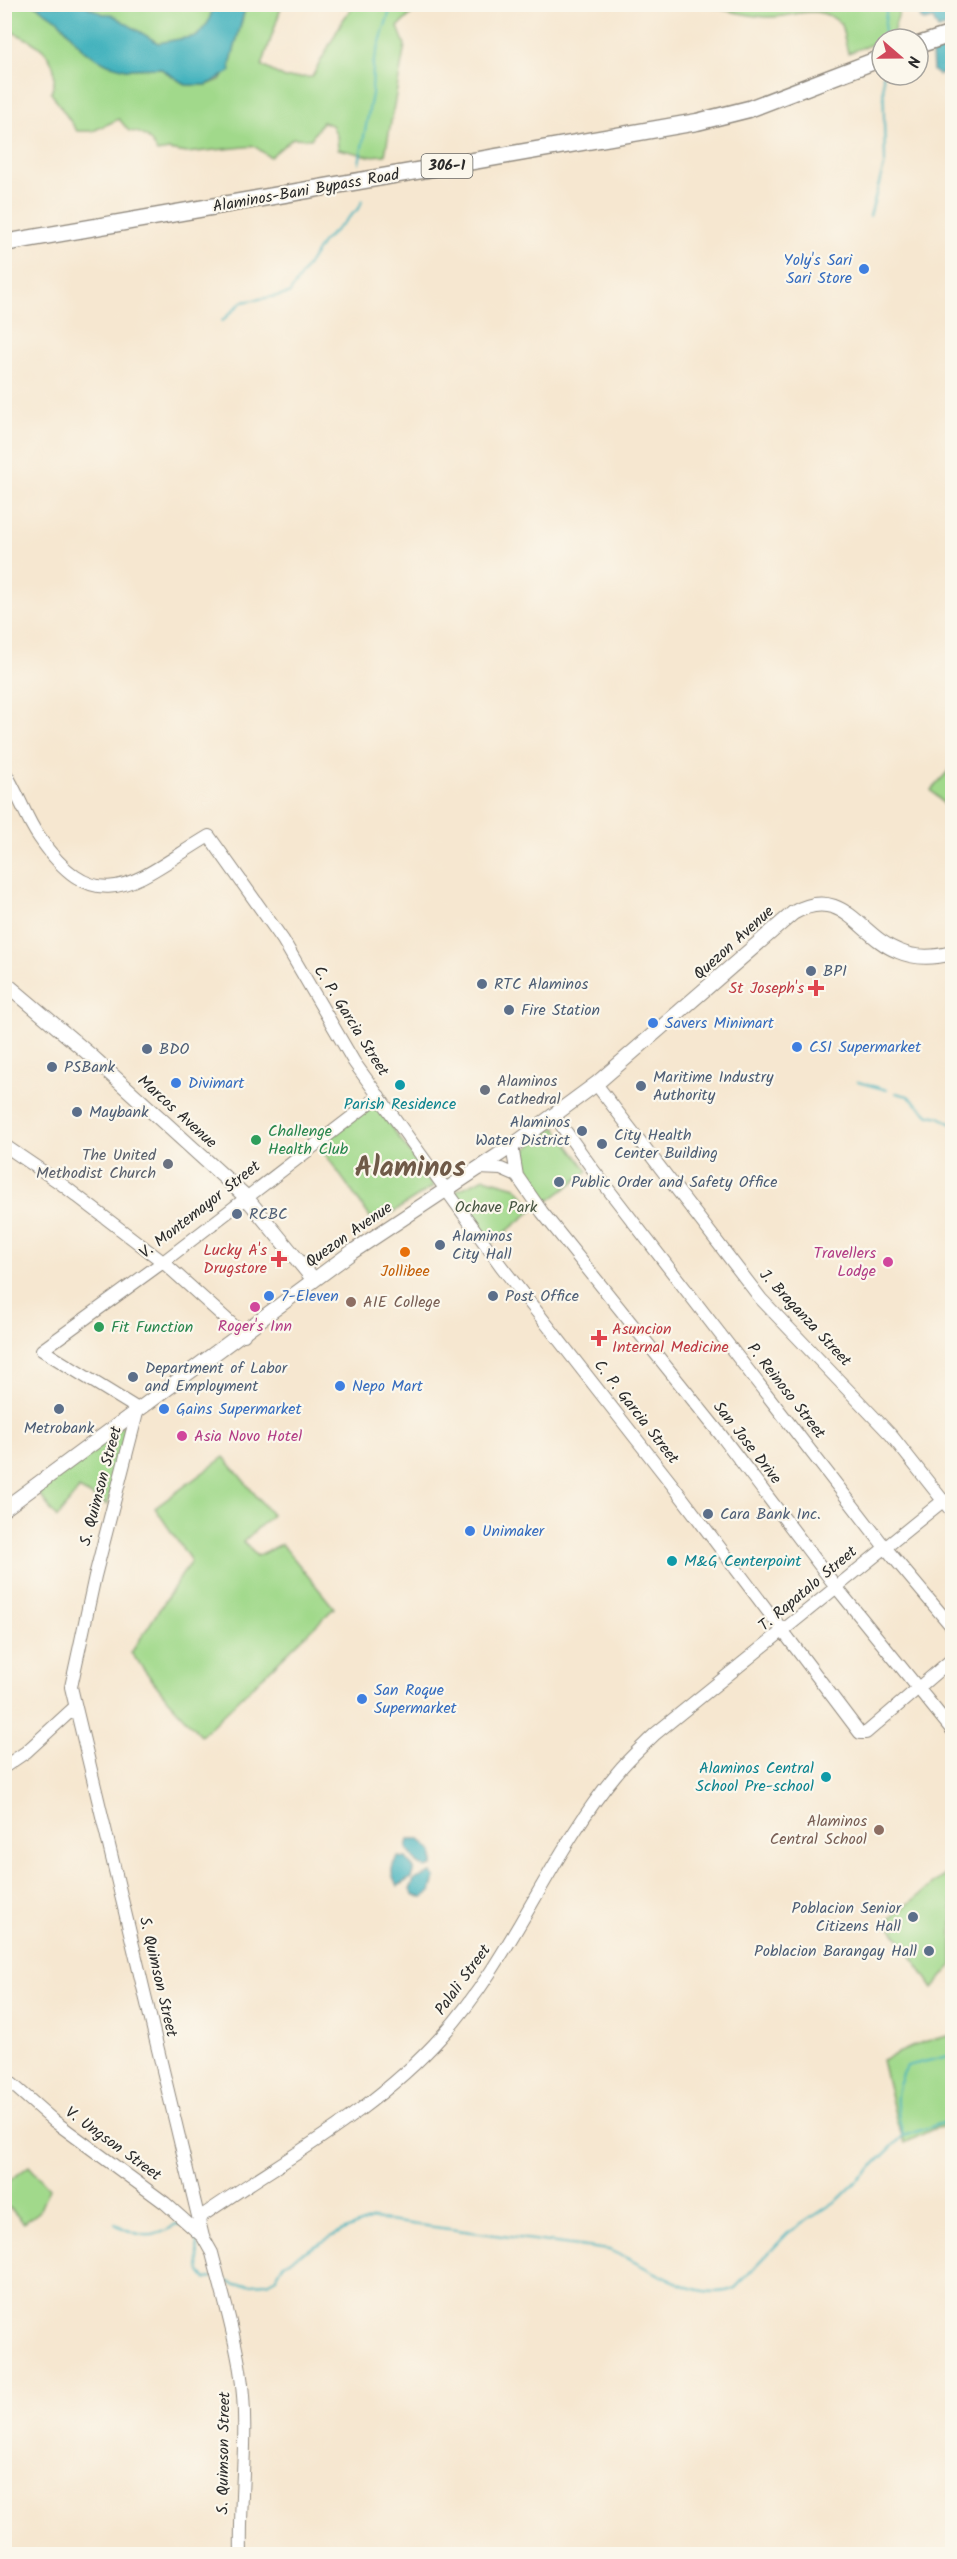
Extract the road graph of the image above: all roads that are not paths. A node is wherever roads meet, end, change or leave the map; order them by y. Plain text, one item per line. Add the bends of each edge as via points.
1 (952, 34) edge
2 (930, 41) edge
3 (870, 63) edge
4 (4, 243) edge
5 (4, 771) edge
6 (952, 953) edge
7 (4, 982) edge
8 (596, 1084) junction
9 (379, 1096) junction
10 (554, 1115) junction
11 (4, 1145) edge
12 (512, 1146) junction
13 (478, 1168) junction
14 (517, 1176) junction
15 (446, 1189) junction
16 (245, 1196) junction
17 (163, 1262) junction
18 (314, 1280) junction
19 (244, 1335) junction
20 (138, 1409) junction
21 (944, 1500) junction
22 (4, 1509) edge
23 (952, 1512) edge
24 (885, 1546) junction
25 (837, 1587) junction
26 (952, 1627) edge
27 (782, 1633) junction
28 (952, 1659) edge
29 (919, 1688) junction
30 (695, 1704) joint
31 (75, 1707) junction
32 (952, 1730) edge
33 (4, 1767) edge
34 (4, 2077) edge
35 (199, 2218) junction
36 (202, 2237) junction
37 (241, 2554) edge

1 - 2 main road
3 - 4 main road, Alaminos-Bani Bypass Road / 306-1 via 749,109 697,122
5 - 9 street, C. P. Garcia Street via 38,836 59,863 88,885 110,889 126,884 209,836 283,940 354,1062
6 - 8 main road, Quezon Avenue via 923,958 897,951 839,908 826,904 805,906
7 - 16 main road, Marcos Avenue
8 - 10 main road, Quezon Avenue
8 - 21 street, J. Braganza Street via 761,1299 891,1435
9 - 15 street, C. P. Garcia Street
9 - 16 street, V. Montemayor Street
10 - 12 main road, Quezon Avenue
10 - 24 street, P. Reinoso Street
11 - 17 street
12 - 13 main road, Quezon Avenue
12 - 14 street, San Jose Drive
13 - 14 street via 501,1169
13 - 15 main road, Quezon Avenue
14 - 25 street, San Jose Drive
15 - 18 main road, Quezon Avenue
15 - 27 street, C. P. Garcia Street
16 - 17 street, V. Montemayor Street
16 - 18 main road, Marcos Avenue
17 - 19 street
17 - 20 street, V. Montemayor Street via 42,1350
18 - 19 main road, Quezon Avenue
19 - 20 main road, Quezon Avenue
20 - 22 main road, Quezon Avenue
20 - 31 street, S. Quimson Street via 79,1649 71,1687
21 - 23 street, J. Braganza Street
21 - 24 street, T. Rapatalo Street
24 - 25 street, T. Rapatalo Street
24 - 26 street, P. Reinoso Street
25 - 27 street, T. Rapatalo Street
25 - 29 street, San Jose Drive
27 - 29 street, C. P. Garcia Street via 860,1733 866,1733
27 - 30 street, T. Rapatalo Street
28 - 29 street
29 - 32 street, San Jose Drive
30 - 35 street, Palali Street via 655,1734 617,1773 574,1834 495,1964 442,2037 354,2116
31 - 33 street
31 - 35 street, S. Quimson Street
34 - 36 street, V. Ungson Street via 60,2126 165,2203
35 - 36 street, S. Quimson Street
36 - 37 street, S. Quimson Street via 212,2253 240,2369 244,2433

